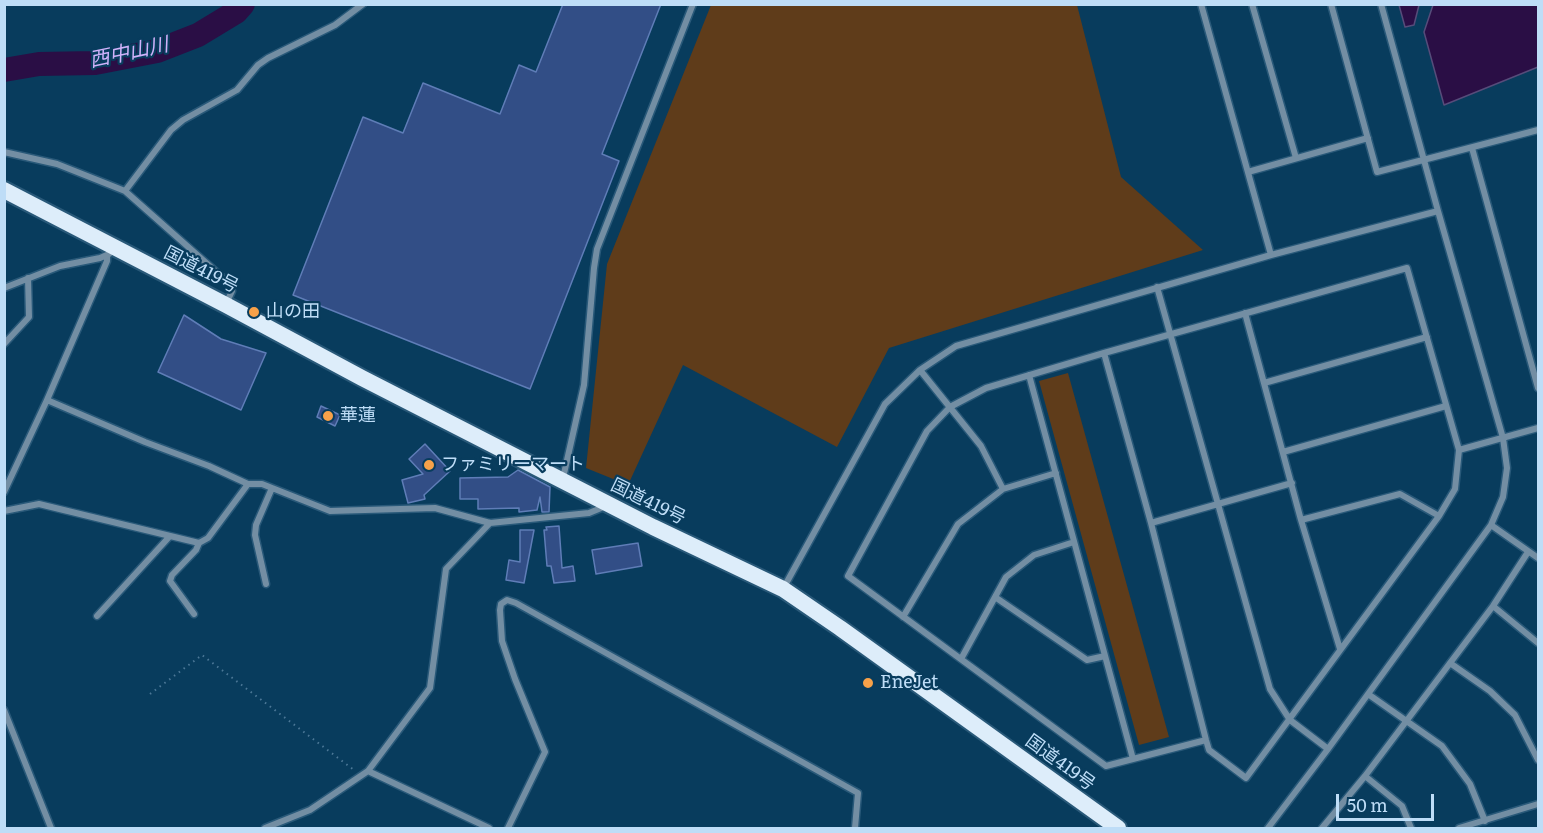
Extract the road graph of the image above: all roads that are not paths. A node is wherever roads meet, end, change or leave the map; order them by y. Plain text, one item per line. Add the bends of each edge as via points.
1 (363, 4) edge
2 (693, 4) edge
3 (1201, 4) edge
4 (1252, 4) edge
5 (1331, 4) edge
6 (1381, 4) edge
7 (1539, 130) edge
8 (1368, 138) junction
9 (1472, 148) junction
10 (4, 152) edge
11 (1296, 158) junction
12 (1424, 161) junction
13 (1248, 172) junction
14 (4, 190) edge
15 (125, 191) junction
16 (1437, 211) junction
17 (111, 252) junction
18 (1271, 255) junction
19 (28, 278) junction
20 (1157, 287) junction
21 (4, 288) edge
22 (226, 305) junction
23 (1245, 314) junction
24 (1172, 335) junction
25 (1427, 337) junction
26 (4, 344) edge
27 (1104, 353) junction
28 (920, 370) junction
29 (1029, 375) junction
30 (1264, 383) junction
31 (1539, 388) edge
32 (46, 400) junction
33 (1446, 406) junction
34 (950, 407) junction
35 (1539, 428) edge
36 (1503, 438) junction
37 (1459, 450) junction
38 (1283, 452) junction
39 (1056, 473) junction
40 (562, 481) junction
41 (1292, 483) junction
42 (248, 484) junction
43 (272, 488) junction
44 (1003, 489) junction
45 (4, 492) edge
46 (609, 504) junction
47 (1217, 504) junction
48 (4, 511) edge
49 (1439, 516) junction
50 (1301, 520) junction
51 (490, 523) junction
52 (1151, 523) junction
53 (1491, 525) junction
54 (170, 536) junction
55 (1074, 542) junction
56 (199, 543) junction
57 (1528, 552) junction
58 (1539, 558) edge
59 (267, 584) dead end
60 (783, 589) junction
61 (995, 597) junction
62 (1493, 606) junction
63 (194, 614) dead end
64 (97, 616) dead end
65 (903, 617) junction
66 (1539, 643) edge
67 (1340, 649) junction
68 (1105, 656) junction
69 (960, 659) junction
70 (1450, 663) junction
71 (1368, 694) junction
72 (4, 710) edge
73 (1290, 720) junction
74 (1407, 721) junction
75 (1206, 741) junction
76 (1328, 749) junction
77 (1133, 759) junction
78 (1539, 760) edge
79 (368, 771) junction
80 (1365, 776) junction
81 (1539, 804) edge
82 (1485, 820) junction
83 (51, 828) edge
84 (265, 828) edge
85 (489, 828) edge
86 (508, 828) edge
87 (855, 828) edge
88 (1118, 828) edge
89 (1268, 828) edge
90 (1322, 828) edge
91 (1411, 828) edge
92 (1459, 828) edge

1 - 15 street via 335,25 268,58 237,90 183,120
2 - 40 street via 597,249 584,385
3 - 13 street
4 - 11 street
5 - 8 street
6 - 12 street
7 - 9 street
8 - 11 street
8 - 12 street via 1377,172
9 - 12 street
9 - 31 street
10 - 15 street via 57,164
11 - 13 street
12 - 16 street
13 - 18 street
14 - 17 highway, 国道419号
15 - 22 street via 229,283 232,291
16 - 18 street
16 - 36 street
17 - 19 street
17 - 22 highway, 国道419号
17 - 32 street
18 - 20 street
19 - 21 street
19 - 26 street via 29,317
20 - 24 street
20 - 28 street via 956,346
22 - 40 highway, 国道419号
23 - 24 street
23 - 25 street via 1407,268
23 - 30 street
24 - 27 street
24 - 47 street
25 - 30 street
25 - 33 street
27 - 29 street
27 - 52 street
28 - 34 street
28 - 60 street via 885,404
29 - 34 street via 986,388
29 - 39 street
30 - 38 street
32 - 42 street
32 - 45 street
33 - 37 street
33 - 38 street
34 - 44 street via 981,446
34 - 65 street via 927,431 848,576
35 - 36 street
36 - 37 street
36 - 53 street via 1507,468 1503,497
37 - 49 street via 1455,489
38 - 41 street
39 - 44 street
39 - 55 street
40 - 46 highway, 国道419号
41 - 47 street
41 - 50 street
42 - 43 street
42 - 56 street via 208,538
43 - 51 street via 330,511 435,508
43 - 59 street via 255,535
44 - 65 street via 958,524
46 - 51 street via 590,513
46 - 60 highway, 国道419号
47 - 52 street
47 - 73 street via 1270,689
48 - 54 street via 39,504
49 - 50 street via 1400,494
49 - 67 street
50 - 67 street
51 - 79 street via 446,569 430,688
52 - 75 street
53 - 57 street
53 - 71 street
54 - 56 street
54 - 64 street
55 - 61 street via 1034,555 1006,577
55 - 68 street
56 - 63 street via 170,581
57 - 58 street
57 - 62 street
60 - 88 highway, 国道419号
61 - 68 street via 1087,660
61 - 69 street
62 - 66 street
62 - 70 street
65 - 69 street
67 - 73 street
68 - 77 street
69 - 77 street via 1106,766
70 - 74 street
70 - 78 street via 1490,691 1515,716
71 - 74 street
71 - 76 street
72 - 83 street
73 - 75 street via 1246,778 1209,750
73 - 76 street
74 - 80 street
74 - 82 street via 1442,746 1470,784
75 - 77 street
76 - 89 street
79 - 84 street via 310,810
79 - 85 street
80 - 90 street
80 - 91 street via 1402,806
81 - 82 street
82 - 92 street
86 - 87 street via 544,752 502,640 500,610 507,600 858,793

